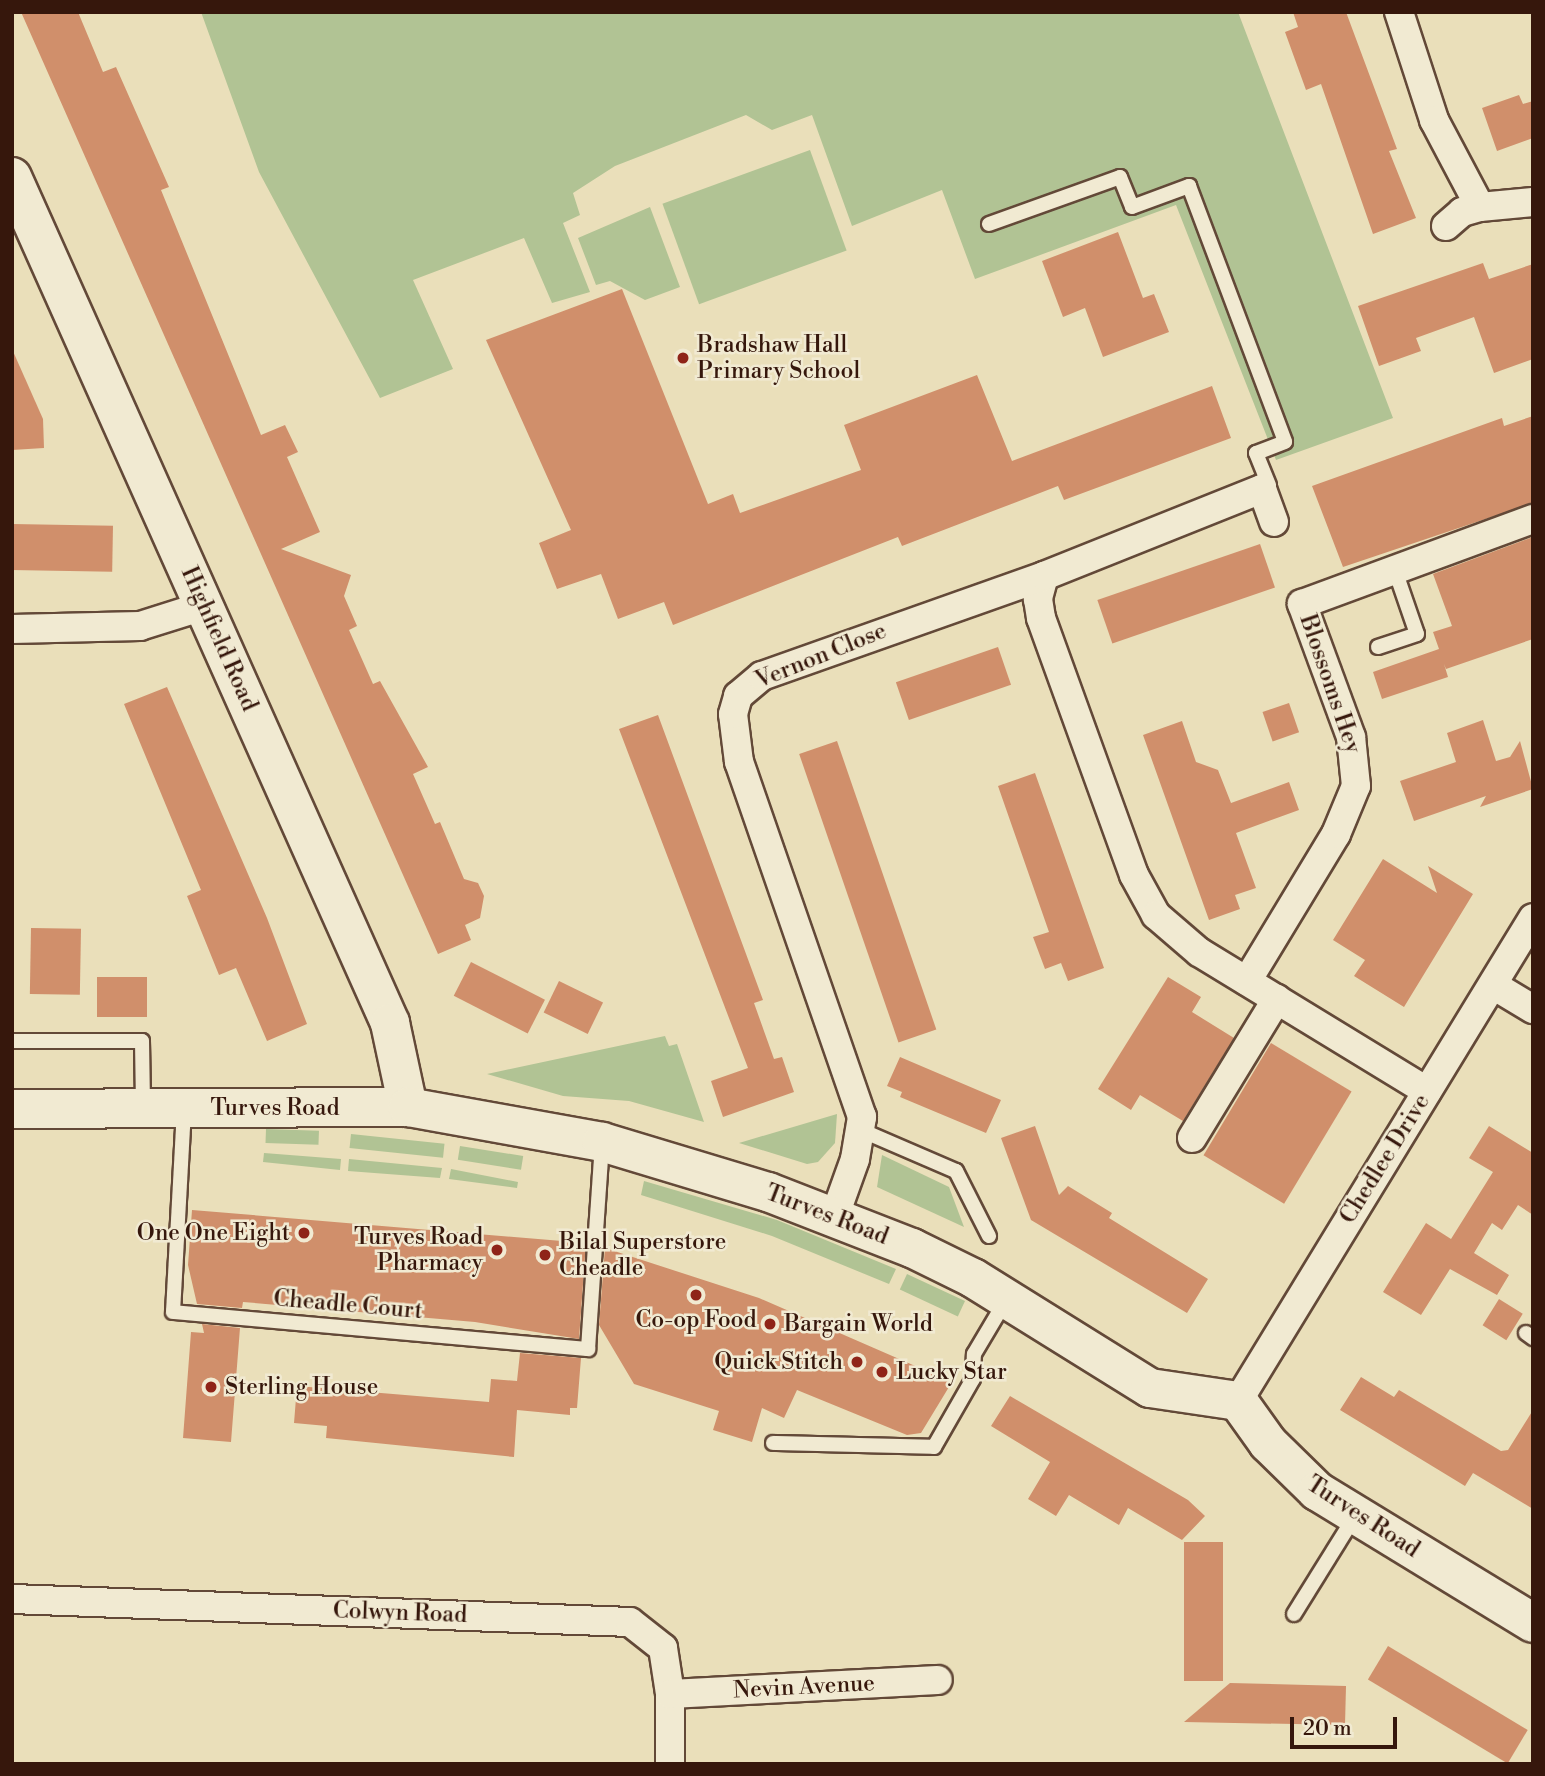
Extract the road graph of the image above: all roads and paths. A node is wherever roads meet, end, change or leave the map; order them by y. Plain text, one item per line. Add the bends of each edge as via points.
1 (1399, 12) edge
2 (12, 177) edge
3 (1533, 202) edge
4 (1480, 207) junction
5 (989, 225) dead end
6 (1446, 226) dead end
7 (1271, 486) junction
8 (1533, 519) edge
9 (1274, 522) dead end
10 (1395, 570) junction
11 (1044, 576) junction
12 (204, 606) junction
13 (12, 629) edge
14 (1378, 647) dead end
15 (1533, 918) edge
16 (1247, 981) junction
17 (1493, 985) junction
18 (1278, 999) junction
19 (1533, 1009) edge
20 (12, 1041) edge
21 (1427, 1091) junction
22 (408, 1107) junction
23 (143, 1108) junction
24 (184, 1108) junction
25 (12, 1109) edge
26 (863, 1131) junction
27 (1192, 1138) dead end
28 (602, 1142) junction
29 (835, 1215) junction
30 (989, 1236) dead end
31 (1007, 1298) junction
32 (1238, 1401) junction
33 (773, 1443) dead end
34 (1356, 1514) junction
35 (12, 1599) edge
36 (1294, 1614) dead end
37 (1533, 1623) edge
38 (938, 1680) dead end
39 (670, 1694) junction
40 (670, 1764) edge

1 - 4 street via 1434,120
2 - 12 street, Highfield Road
3 - 4 street
4 - 6 street via 1462,212
5 - 7 lane via 1120,177 1132,207 1189,186 1285,442 1256,453
7 - 9 street
7 - 11 street, Vernon Close
8 - 10 street, Blossoms Hey
10 - 14 lane via 1417,634
10 - 16 street, Blossoms Hey via 1302,604 1351,737 1356,786 1336,834
11 - 16 street via 1038,599 1041,618 1134,875 1156,915 1175,934
11 - 26 street, Vernon Close via 762,676 738,696 733,714 739,762 859,1104
12 - 13 street via 140,626
12 - 22 street, Highfield Road via 390,1023
15 - 17 street, Chedlee Drive
16 - 18 street
17 - 19 street
17 - 21 street, Chedlee Drive
18 - 21 street
18 - 27 street
20 - 23 lane via 142,1041
21 - 32 street, Chedlee Drive
22 - 24 street, Turves Road
22 - 28 street, Turves Road
23 - 24 street, Turves Road
23 - 25 street, Turves Road
24 - 28 lane, Cheadle Court via 173,1312 588,1349
26 - 29 street, Vernon Close
26 - 30 lane via 956,1171
28 - 29 street, Turves Road
29 - 31 street, Turves Road via 912,1248
31 - 32 street, Turves Road via 1150,1388
31 - 33 lane via 974,1354 973,1379 934,1447
32 - 34 street, Turves Road via 1296,1474
34 - 36 lane
34 - 37 street, Turves Road
35 - 39 street, Colwyn Road via 629,1622 663,1648
38 - 39 street, Nevin Avenue
39 - 40 street, Colwyn Road

